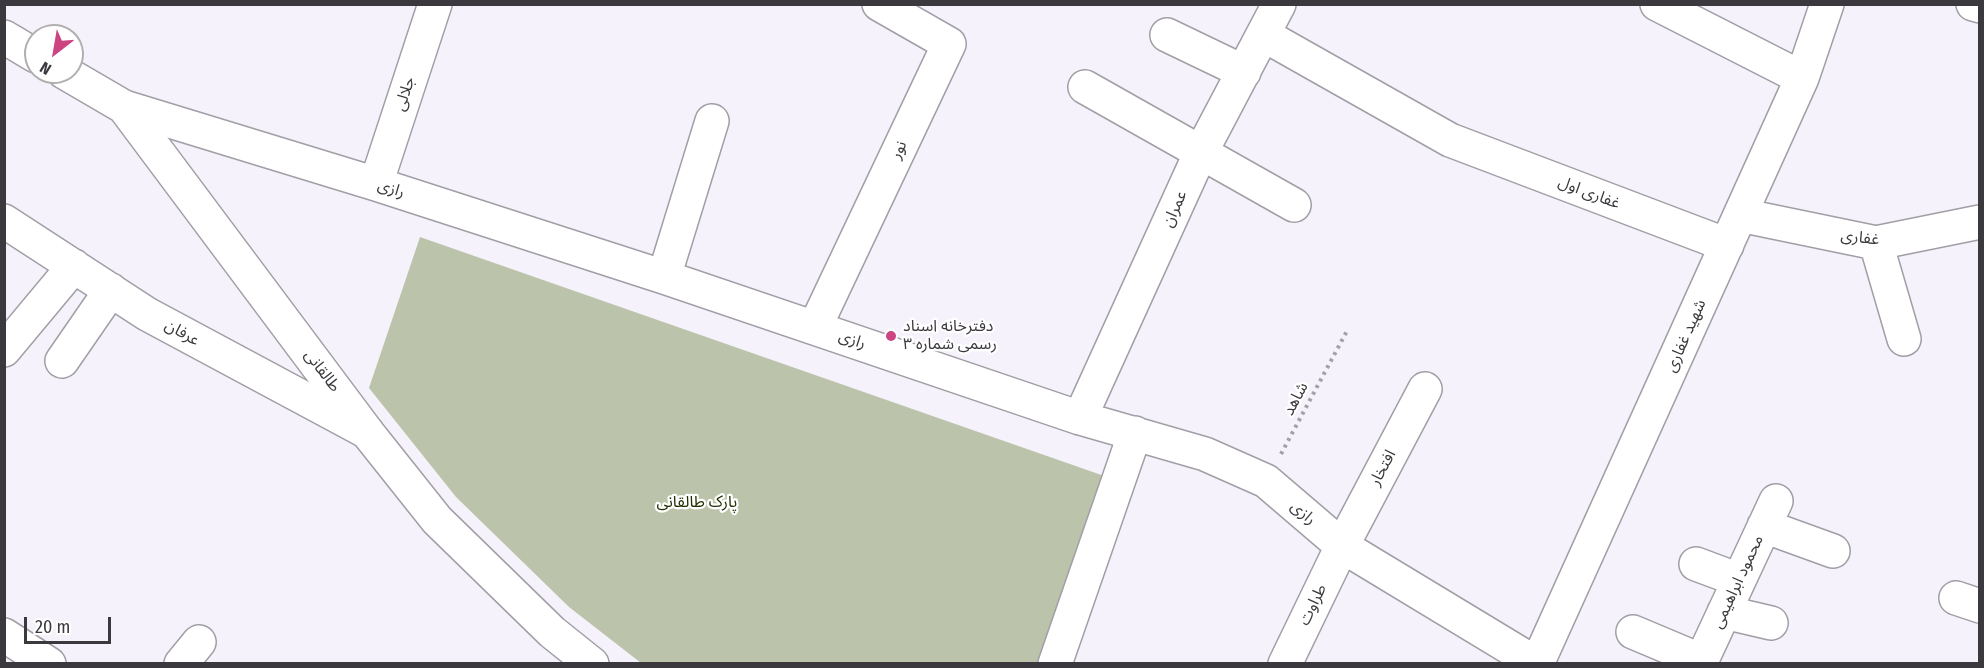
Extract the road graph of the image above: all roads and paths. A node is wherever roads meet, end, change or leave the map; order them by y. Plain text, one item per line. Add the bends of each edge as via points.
1 (435, 4) edge
2 (879, 4) edge
3 (1279, 4) edge
4 (1657, 4) edge
5 (1827, 4) edge
6 (1973, 4) edge
7 (1980, 6) edge
8 (1167, 35) dead end
9 (1264, 35) junction
10 (4, 37) edge
11 (24, 49) edge
12 (1244, 72) junction
13 (1802, 78) junction
14 (84, 84) edge
15 (1085, 87) dead end
16 (124, 108) junction
17 (712, 121) dead end
18 (1200, 154) junction
19 (376, 184) junction
20 (1294, 205) dead end
21 (1740, 215) junction
22 (4, 221) edge
23 (1980, 222) edge
24 (1876, 243) junction
25 (1727, 245) junction
26 (74, 266) junction
27 (663, 277) junction
28 (111, 290) junction
29 (815, 327) junction
30 (1348, 329) dead end
31 (1904, 339) dead end
32 (4, 350) edge
33 (62, 361) dead end
34 (1425, 389) dead end
35 (1080, 418) junction
36 (367, 432) junction
37 (1135, 433) junction
38 (1266, 481) junction
39 (1342, 546) junction
40 (1833, 551) dead end
41 (1696, 564) dead end
42 (1739, 580) junction
43 (1724, 612) junction
44 (1771, 623) dead end
45 (1633, 632) dead end
46 (8, 645) edge
47 (1701, 662) edge
48 (49, 663) edge
49 (592, 663) edge
50 (1056, 663) edge
51 (1285, 663) edge
52 (1537, 663) edge

1 - 19 street, جلالی
2 - 29 street, نور via 949,44
3 - 9 street, عمران
4 - 13 street
5 - 13 street, شهید غفاری
6 - 7 street
8 - 12 street
9 - 12 street, عمران
9 - 25 street, غفاری اول via 1450,140
10 - 11 street
12 - 18 street, عمران
13 - 21 street, شهید غفاری
14 - 16 street, طالقانی
15 - 18 street
16 - 19 street, رازی
16 - 36 street, طالقانی
17 - 27 street
18 - 20 street
18 - 35 street, عمران
19 - 27 street, رازی
21 - 24 street, غفاری
21 - 25 street, شهید غفاری
22 - 26 street, عرفان
23 - 24 street, غفاری
24 - 31 street
25 - 52 street, شهید غفاری
26 - 28 street, عرفان
26 - 32 street
27 - 29 street, رازی
28 - 33 street
28 - 36 street, عرفان via 189,337
29 - 35 street, رازی
30 - 38 path, شاهد
34 - 39 street, افتخار
35 - 37 street, رازی
36 - 49 street, طالقانی via 437,520 552,633
37 - 38 street, رازی via 1205,454
37 - 50 street
38 - 39 street, رازی
39 - 51 street, طراوت
39 - 52 street, رازی
40 - 42 street, محمود ابراهیمی via 1770,514
41 - 42 street
42 - 43 street, محمود ابراهیمی
43 - 44 street
43 - 47 street, محمود ابراهیمی
45 - 47 street
46 - 48 street

